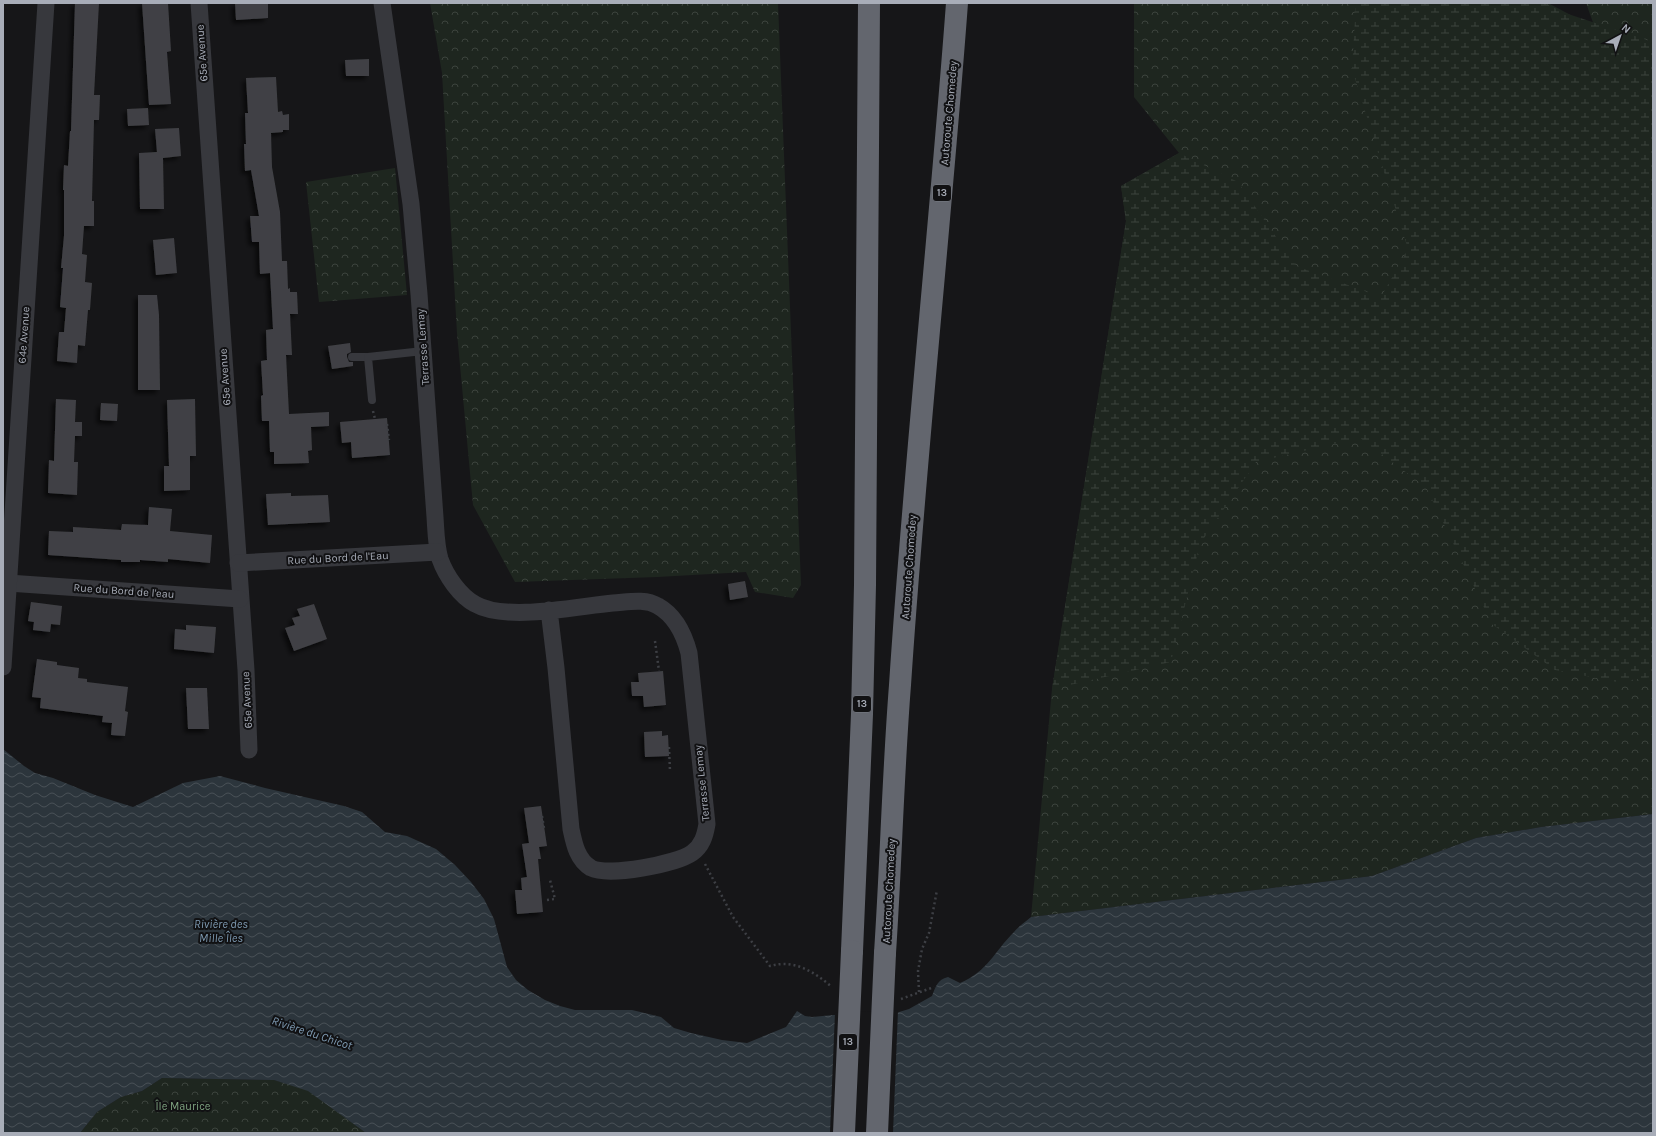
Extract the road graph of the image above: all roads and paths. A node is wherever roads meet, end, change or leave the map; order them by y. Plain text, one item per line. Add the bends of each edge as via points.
1 (46, 3) edge
2 (199, 3) edge
3 (382, 3) edge
4 (869, 3) edge
5 (957, 3) edge
6 (424, 351) junction
7 (352, 357) dead end
8 (368, 357) junction
9 (372, 400) dead end
10 (387, 424) dead end
11 (389, 440) dead end
12 (8, 499) edge
13 (438, 552) junction
14 (238, 563) junction
15 (8, 583) junction
16 (240, 598) junction
17 (549, 610) junction
18 (655, 641) dead end
19 (3, 667) edge
20 (659, 671) dead end
21 (669, 747) dead end
22 (250, 750) dead end
23 (670, 771) dead end
24 (542, 816) dead end
25 (544, 828) dead end
26 (702, 860) dead end
27 (550, 880) dead end
28 (937, 890) dead end
29 (547, 900) dead end
30 (770, 966) dead end
31 (920, 992) dead end
32 (844, 1133) edge
33 (877, 1133) edge

1 - 12 street, 64e Avenue
2 - 14 street, 65e Avenue
3 - 6 street, Terrasse Lemay via 411,204
4 - 32 highway, 13, bridge via 865,585
5 - 33 highway, Autoroute Chomedey / 13, bridge via 943,186 923,382 900,686
6 - 8 lane
6 - 13 street, Terrasse Lemay
7 - 8 lane
8 - 9 lane
10 - 11 path
12 - 15 street, 64e Avenue
13 - 14 street, Rue du Bord de l'Eau
13 - 17 street, Terrasse Lemay via 443,566 456,586 475,604 502,611
14 - 16 street, 65e Avenue
15 - 16 street, Rue du Bord de l'eau
15 - 19 street, 64e Avenue
16 - 22 street, 65e Avenue
17 - 17 street, Terrasse Lemay via 571,829 579,856 590,868 605,871 660,864 692,853 703,840 707,824 689,653 682,631 667,612 649,602 632,601
18 - 20 path
21 - 23 path
24 - 25 path
26 - 30 path via 733,917
27 - 29 path via 555,899
28 - 31 path via 929,933 918,971

